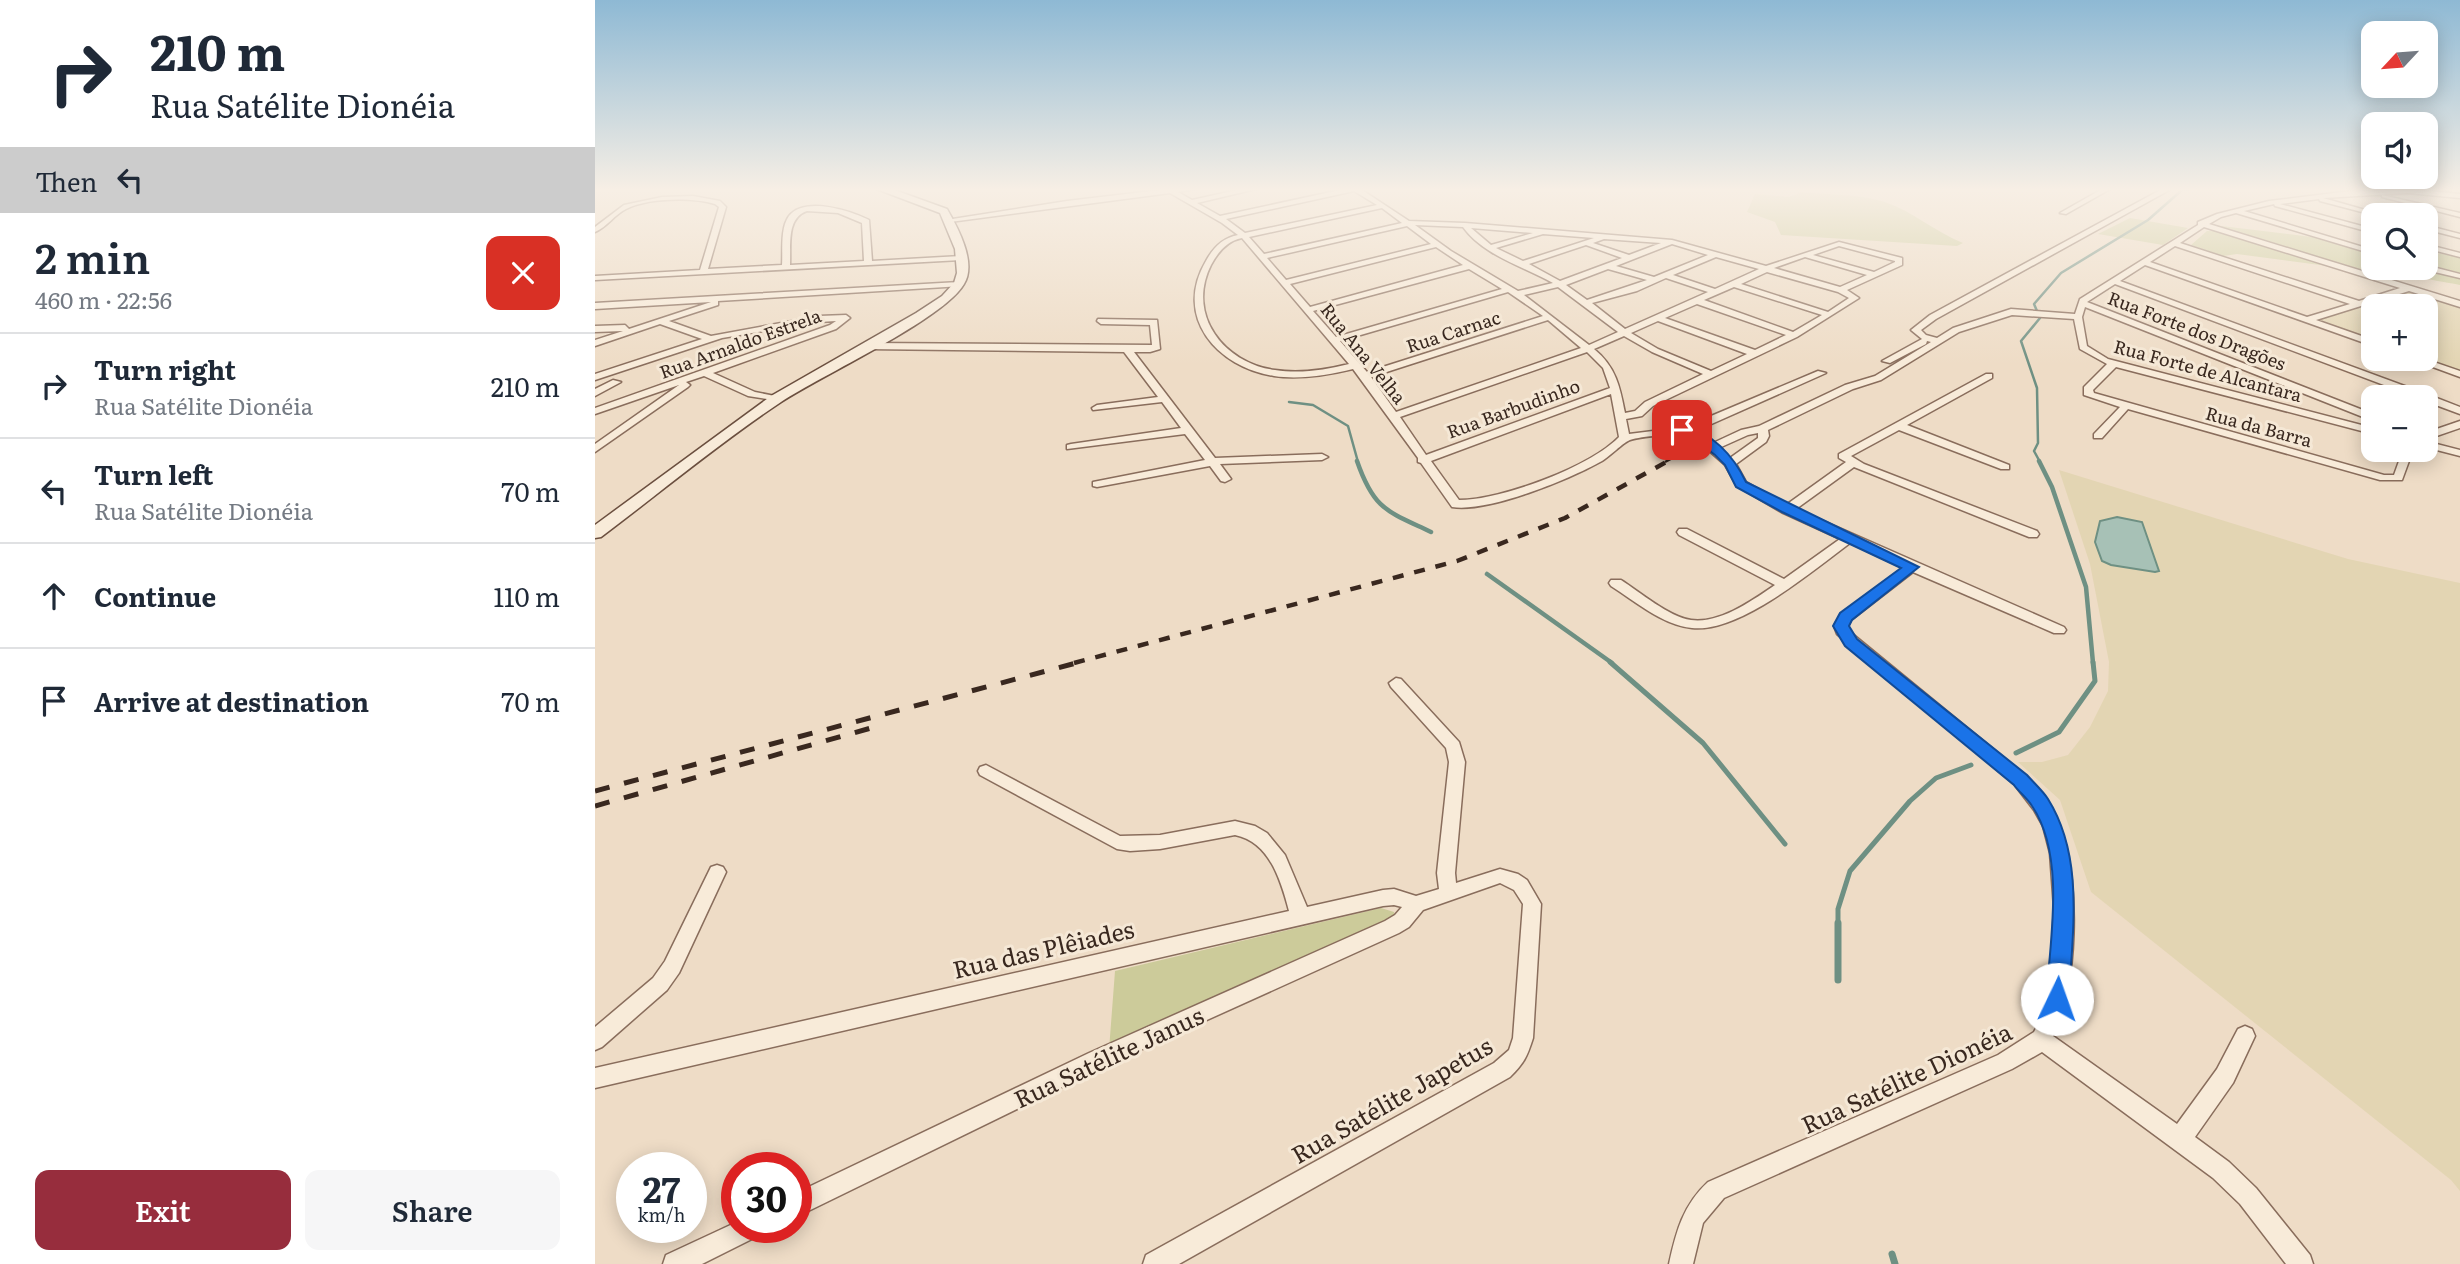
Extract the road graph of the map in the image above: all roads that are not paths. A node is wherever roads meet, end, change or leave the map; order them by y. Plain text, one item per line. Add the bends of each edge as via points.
1 (711, 247) edge
2 (788, 247) edge
3 (867, 247) edge
4 (958, 247) edge
5 (1220, 247) edge
6 (1253, 247) edge
7 (1306, 247) edge
8 (1428, 247) edge
9 (1439, 247) edge
10 (1491, 247) edge
11 (1574, 247) edge
12 (1598, 247) edge
13 (1658, 247) edge
14 (1690, 247) edge
15 (1828, 247) edge
16 (1857, 247) edge
17 (2062, 247) edge
18 (2166, 247) edge
19 (2184, 247) edge
20 (2275, 247) edge
21 (2438, 249) edge
22 (1716, 254) junction
23 (2460, 255) edge
24 (1806, 256) junction
25 (1262, 257) junction
26 (961, 258) junction
27 (1630, 258) junction
28 (2143, 262) junction
29 (868, 263) junction
30 (1523, 264) junction
31 (1469, 266) junction
32 (1608, 266) junction
33 (786, 268) junction
34 (1768, 269) junction
35 (2438, 270) edge
36 (703, 272) junction
37 (1873, 274) junction
38 (1665, 275) junction
39 (2460, 276) edge
40 (595, 278) edge
41 (1654, 280) junction
42 (2113, 281) junction
43 (1284, 283) junction
44 (1560, 284) junction
45 (1734, 284) junction
46 (959, 285) junction
47 (2410, 288) junction
48 (1841, 290) junction
49 (1514, 291) junction
50 (1715, 292) junction
51 (733, 297) junction
52 (1697, 301) junction
53 (1588, 302) junction
54 (2082, 303) junction
55 (2357, 303) junction
56 (2460, 304) edge
57 (595, 306) edge
58 (1307, 310) junction
59 (1829, 315) junction
60 (1549, 317) junction
61 (2078, 317) junction
62 (1658, 318) junction
63 (2306, 320) junction
64 (662, 321) junction
65 (1101, 321) dead end
66 (644, 327) junction
67 (595, 330) edge
68 (1625, 333) junction
69 (1794, 334) junction
70 (710, 339) junction
71 (2361, 339) edge
72 (1334, 340) junction
73 (1934, 340) junction
74 (595, 343) edge
75 (866, 346) junction
76 (1126, 348) junction
77 (1587, 349) junction
78 (1754, 353) junction
79 (1887, 360) dead end
80 (2112, 364) junction
81 (1356, 365) junction
82 (2438, 366) edge
83 (1821, 373) dead end
84 (702, 374) junction
85 (1711, 374) junction
86 (2460, 374) edge
87 (1365, 376) junction
88 (1989, 376) dead end
89 (595, 377) edge
90 (616, 382) dead end
91 (2393, 385) edge
92 (1616, 389) junction
93 (595, 393) edge
94 (776, 399) junction
95 (1164, 399) junction
96 (2438, 402) edge
97 (1649, 404) junction
98 (2338, 404) junction
99 (1618, 405) junction
100 (2125, 407) junction
101 (1097, 408) dead end
102 (595, 411) edge
103 (2460, 411) edge
104 (2361, 413) edge
105 (1393, 416) junction
106 (1620, 417) junction
107 (2320, 418) junction
108 (2460, 424) edge
109 (1896, 425) junction
110 (2361, 428) edge
111 (1762, 429) junction
112 (1188, 430) junction
113 (1688, 430) junction
114 (2438, 432) edge
115 (2098, 436) dead end
116 (1624, 438) junction
117 (1071, 447) dead end
118 (1713, 447) junction
119 (2438, 447) edge
120 (595, 449) edge
121 (2460, 453) edge
122 (1322, 457) dead end
123 (1422, 460) junction
124 (1212, 462) junction
125 (1853, 462) junction
126 (2404, 462) edge
127 (1730, 463) junction
128 (2005, 467) dead end
129 (1225, 479) dead end
130 (1097, 484) dead end
131 (1787, 510) junction
132 (1683, 532) dead end
133 (595, 533) edge
134 (2033, 534) dead end
135 (1849, 538) junction
136 (1912, 567) junction
137 (1616, 583) dead end
138 (1783, 584) junction
139 (2059, 630) dead end
140 (1396, 683) dead end
141 (986, 771) dead end
142 (717, 872) dead end
143 (1448, 891) junction
144 (1416, 904) junction
145 (1300, 916) junction
146 (2245, 1036) dead end
147 (2041, 1039) junction
148 (595, 1040) edge
149 (595, 1078) edge
150 (2180, 1139) junction
151 (812, 1197) edge
152 (721, 1242) edge
153 (675, 1264) edge
154 (1154, 1264) edge
155 (1681, 1264) edge
156 (2301, 1264) edge

1 - 36 street
2 - 33 street
3 - 29 street
4 - 26 main road
5 - 81 street via 1197,289 1202,320 1218,346 1235,360 1287,376
6 - 25 street, Rua Ana Velha
7 - 25 street
8 - 43 street
9 - 31 street
10 - 30 street
11 - 30 street
12 - 27 street
13 - 27 street
14 - 22 street
15 - 24 street
16 - 37 street via 1899,260
17 - 73 street via 1915,331
18 - 28 street
19 - 55 street
20 - 47 street
21 - 23 street
22 - 34 street
22 - 38 street
24 - 34 street
24 - 37 street
25 - 43 street, Rua Ana Velha
26 - 29 street
26 - 46 main road
27 - 32 street
28 - 42 street
28 - 63 street
29 - 33 street
30 - 44 street
31 - 49 street
31 - 58 street
32 - 41 street
32 - 44 street
33 - 36 street
34 - 45 street
34 - 48 street
35 - 39 street
36 - 40 street
37 - 48 street
38 - 41 street
38 - 50 street
41 - 53 street
42 - 54 street
42 - 91 street
43 - 58 street, Rua Ana Velha
44 - 49 street
44 - 53 street
45 - 50 street
45 - 59 street
46 - 51 street
46 - 75 main road via 920,316
47 - 55 street
47 - 56 street
48 - 59 street via 1855,298
49 - 60 street
49 - 72 street
50 - 52 street
51 - 57 street
51 - 64 street
52 - 62 street
52 - 69 street
53 - 68 street
54 - 61 street, Rua Forte de Alcantara
54 - 98 street, Rua Forte dos Dragões
55 - 63 street
58 - 72 street, Rua Ana Velha
59 - 69 street
60 - 77 street
60 - 87 street, Rua Carnac
61 - 73 street via 2005,313
61 - 80 street, Rua Forte de Alcantara via 2083,347
62 - 68 street
62 - 78 street
63 - 71 street
64 - 66 street
64 - 70 street
65 - 76 street via 1155,323 1157,347
66 - 67 street
66 - 74 street
68 - 77 street
68 - 85 street
69 - 78 street
70 - 84 street, Rua Arnaldo Estrela via 846,318 833,327
70 - 89 street, Rua Arnaldo Estrela
72 - 81 street, Rua Ana Velha
73 - 79 street
73 - 111 street via 1878,378
75 - 76 street
75 - 94 main road
76 - 95 street
77 - 92 street via 1607,367
77 - 105 street
78 - 85 street
80 - 100 street, Rua da Barra via 2087,392
80 - 107 street, Rua Forte de Alcantara
81 - 87 street, Rua Ana Velha
82 - 86 street
83 - 113 street
84 - 94 street
84 - 102 street, Rua Arnaldo Estrela
84 - 120 street
85 - 97 street
87 - 105 street, Rua Ana Velha
88 - 109 street
90 - 93 street
92 - 99 street
92 - 123 street, Rua Barbudinho
94 - 133 main road
95 - 101 street
95 - 112 street
96 - 103 street
97 - 99 street
97 - 106 street via 1638,414
98 - 104 street, Rua Forte dos Dragões
98 - 107 street via 2340,413
99 - 106 street
100 - 115 street
100 - 126 street, Rua da Barra via 2392,479 2398,478
105 - 123 street, Rua Ana Velha
106 - 116 street
107 - 110 street, Rua Forte de Alcantara
108 - 114 street
109 - 125 street via 1843,453
109 - 128 street
111 - 118 street
111 - 127 street via 1762,440
112 - 117 street
112 - 124 street
113 - 116 street
113 - 118 street
116 - 123 street, Rua Ana Velha via 1616,450 1594,461 1475,504 1456,504
118 - 127 street
119 - 121 street
122 - 124 street
124 - 129 street
124 - 130 street
125 - 131 street
125 - 134 street
127 - 131 street via 1741,484
131 - 135 street
132 - 138 street
135 - 136 street
135 - 138 street
136 - 139 street
136 - 147 street, Rua Satélite Dionéia via 1846,617 1841,626 1851,643 2041,802 2055,837 2064,888 2057,999
137 - 138 street via 1696,625 1729,618
140 - 143 street via 1453,746 1457,762
141 - 145 street via 1117,842 1144,844 1249,828 1279,862
142 - 148 street via 660,984
143 - 144 street
143 - 154 street, Rua Satélite Japetus via 1500,876 1513,878 1532,904 1523,1038 1517,1056 1502,1070
144 - 145 street, Rua das Plêiades via 1383,898
144 - 151 street, Rua Satélite Janus via 1392,927 1097,1060
145 - 149 street, Rua das Plêiades
146 - 150 street via 2225,1076
147 - 150 street
147 - 155 street, Rua Satélite Dionéia via 2005,1062 1716,1190 1699,1204
150 - 156 street via 2248,1196
152 - 153 street

